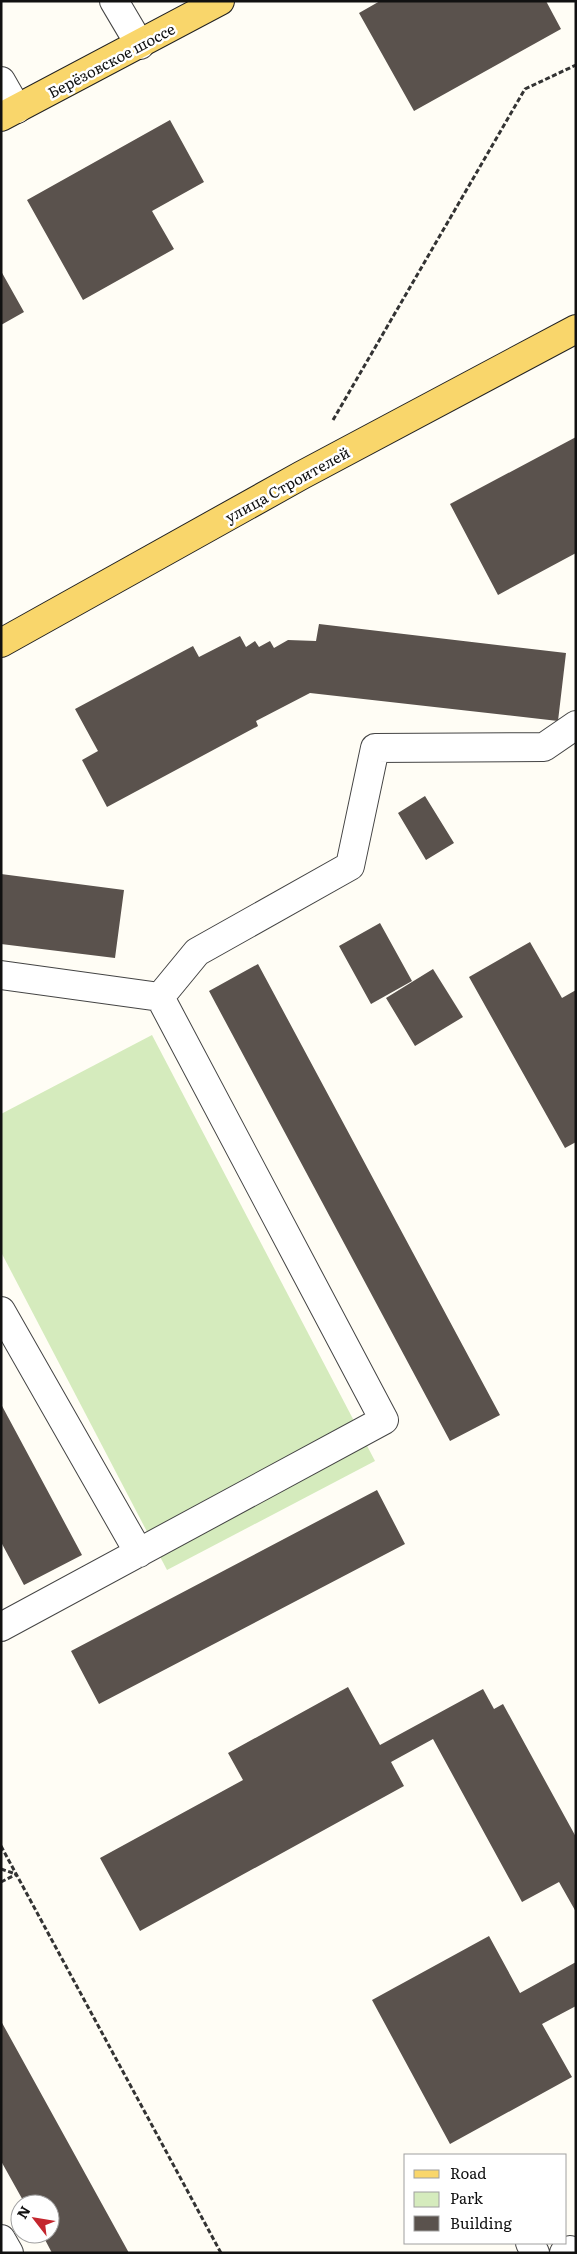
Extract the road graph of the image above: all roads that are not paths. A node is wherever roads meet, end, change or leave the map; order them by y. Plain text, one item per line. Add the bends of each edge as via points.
1 (114, 1) edge
2 (220, 1) edge
3 (140, 45) junction
4 (1, 81) edge
5 (9, 113) edge
6 (576, 329) edge
7 (1, 643) edge
8 (576, 726) edge
9 (1, 975) edge
10 (160, 997) junction
11 (1, 1311) edge
12 (138, 1553) junction
13 (1, 1626) edge
14 (1, 2239) edge
15 (9, 2253) edge

1 - 3 lane
2 - 3 main road, Берёзовское шоссе
3 - 5 main road, Берёзовское шоссе
4 - 5 lane
6 - 7 main road, улица Строителей via 302,475
8 - 10 lane via 544,747 375,748 350,866 197,952
9 - 10 lane
10 - 12 lane via 384,1420
11 - 12 lane
12 - 13 lane
14 - 15 lane

